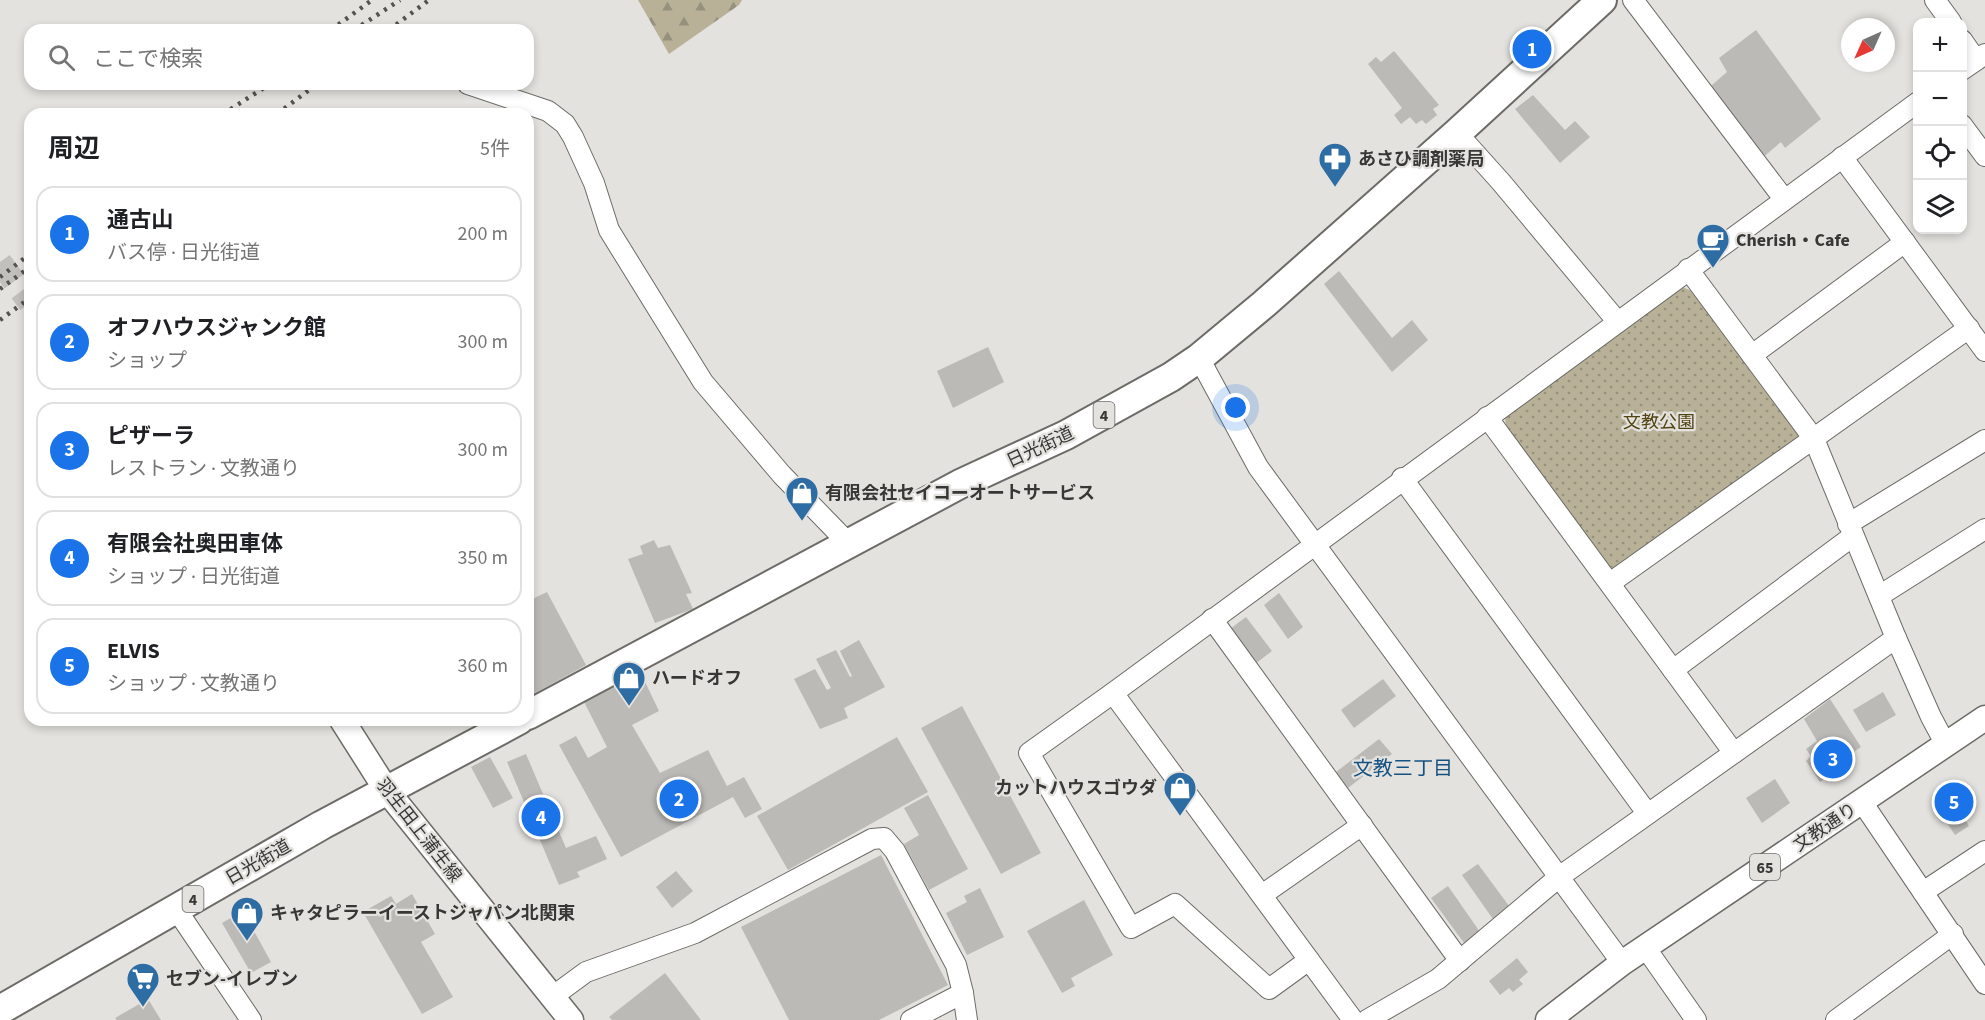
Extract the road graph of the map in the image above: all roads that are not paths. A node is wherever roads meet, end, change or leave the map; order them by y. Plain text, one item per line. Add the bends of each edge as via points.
1 (1602, 0) edge
2 (1633, 0) edge
3 (1935, 0) edge
4 (1948, 18) edge
5 (1967, 48) edge
6 (1975, 61) edge
7 (486, 90) edge
8 (1913, 105) edge
9 (1963, 126) edge
10 (1457, 133) junction
11 (1985, 156) edge
12 (1842, 157) junction
13 (1784, 199) junction
14 (1905, 242) junction
15 (1688, 269) junction
16 (1617, 321) junction
17 (1969, 328) junction
18 (1985, 351) edge
19 (1752, 355) junction
20 (1199, 358) junction
21 (1487, 417) junction
22 (1814, 439) junction
23 (1985, 440) edge
24 (1402, 478) junction
25 (1985, 529) edge
26 (1850, 530) junction
27 (849, 544) junction
28 (1314, 544) junction
29 (1610, 583) junction
30 (1879, 596) junction
31 (1212, 619) junction
32 (1896, 638) junction
33 (1673, 670) junction
34 (1113, 693) junction
35 (534, 712) edge
36 (1985, 718) edge
37 (346, 726) edge
38 (508, 726) edge
39 (1946, 744) junction
40 (1734, 753) junction
41 (387, 791) junction
42 (1862, 802) junction
43 (1647, 813) junction
44 (1362, 825) junction
45 (1985, 851) edge
46 (1559, 878) junction
47 (1923, 892) junction
48 (1262, 895) junction
49 (176, 909) junction
50 (1953, 934) junction
51 (1644, 947) junction
52 (1309, 960) junction
53 (1460, 961) junction
54 (1622, 963) junction
55 (1985, 984) edge
56 (963, 993) junction
57 (552, 997) junction
58 (0, 1010) edge
59 (251, 1020) edge
60 (570, 1020) edge
61 (911, 1020) edge
62 (967, 1020) edge
63 (1353, 1020) edge
64 (1367, 1020) edge
65 (1548, 1020) edge
66 (1696, 1020) edge
67 (1836, 1020) edge

1 - 10 highway, 日光街道 / 4
2 - 13 street
3 - 4 street
5 - 6 street
7 - 27 street via 548,111 565,124 594,183 609,230 704,382 782,475
8 - 12 street
9 - 11 street
10 - 16 street
10 - 20 highway, 日光街道 / 4
12 - 13 street
12 - 14 street
13 - 15 street
14 - 17 street
14 - 19 street
15 - 16 street
15 - 19 street
16 - 21 street
17 - 18 street
17 - 22 street
19 - 22 street
20 - 27 highway, 日光街道 / 4 via 1145,393 1066,435 960,484
20 - 28 street via 1258,466
21 - 24 street
21 - 29 street
22 - 26 street
22 - 29 street
23 - 26 street
24 - 28 street
24 - 43 street
25 - 30 street
26 - 30 street
26 - 33 street
27 - 35 highway, 日光街道 / 4
28 - 31 street
28 - 46 street
29 - 33 street
30 - 32 street
31 - 34 street
31 - 44 street
32 - 39 street
32 - 40 street
33 - 40 street
34 - 48 street
34 - 52 street via 1029,753 1131,928 1175,904 1269,989
36 - 39 main road, 文教通り / 65
37 - 41 main road, 羽生田上蒲生線
38 - 41 highway, 日光街道 / 4
39 - 42 main road, 文教通り / 65
40 - 43 street
41 - 49 highway, 日光街道 / 4
41 - 57 main road, 羽生田上蒲生線
42 - 47 street
42 - 51 main road, 文教通り / 65
43 - 46 street
44 - 48 street
44 - 53 street
45 - 47 street
46 - 53 street
46 - 54 street
47 - 50 street
48 - 52 street
49 - 58 highway, 日光街道 / 4
49 - 59 street
50 - 55 street
50 - 67 street
51 - 54 main road, 文教通り / 65
51 - 66 street
52 - 63 street
53 - 64 street via 1438,979
54 - 65 main road, 文教通り / 65
56 - 57 street via 956,965 895,851 884,838 872,839 695,933 586,972
56 - 61 street
56 - 62 street
57 - 60 main road, 羽生田上蒲生線

